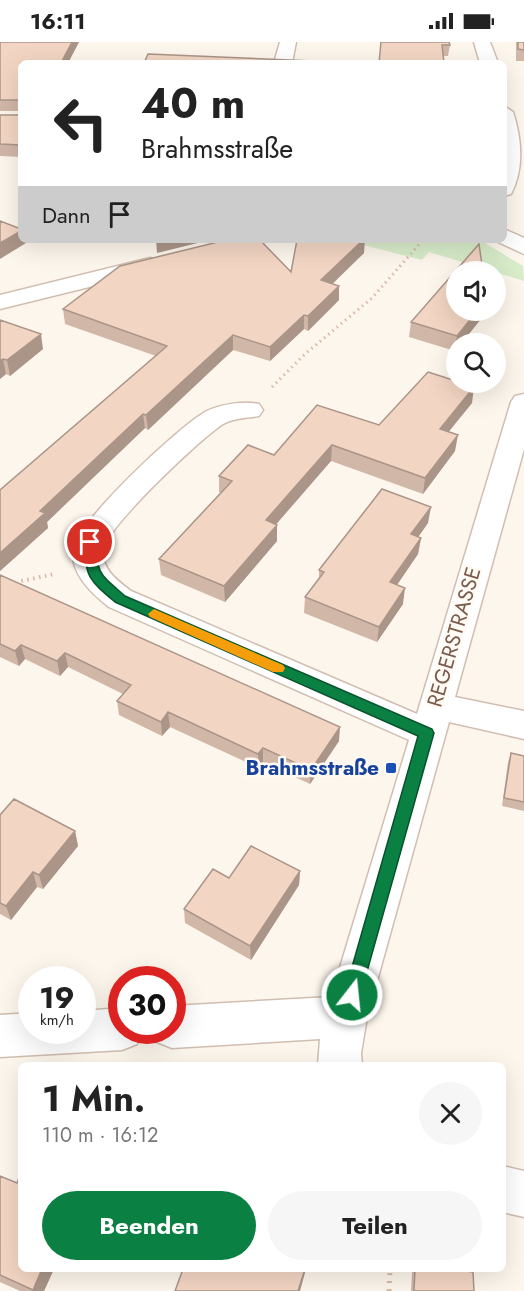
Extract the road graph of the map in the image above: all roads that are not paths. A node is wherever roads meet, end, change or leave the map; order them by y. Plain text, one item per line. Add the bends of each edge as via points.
1 (288, 42) edge
2 (482, 42) edge
3 (284, 60) edge
4 (488, 60) edge
5 (507, 120) edge
6 (513, 136) edge
7 (507, 183) edge
8 (507, 238) edge
9 (524, 247) edge
10 (168, 261) edge
11 (0, 302) edge
12 (524, 402) edge
13 (250, 410) road end
14 (518, 444) edge
15 (430, 719) junction
16 (524, 725) edge
17 (346, 1017) junction
18 (186, 1026) edge
19 (108, 1030) edge
20 (0, 1036) edge
21 (340, 1062) edge
22 (506, 1190) edge
23 (524, 1194) edge

1 - 3 street
2 - 4 street
5 - 6 street
6 - 7 street via 514,166
8 - 9 street
10 - 11 street
12 - 14 street, REGERSTRASSE
13 - 15 street via 216,417 106,518 90,542 91,567 98,580 120,599
14 - 15 street, REGERSTRASSE
15 - 16 street
15 - 17 street, REGERSTRASSE
17 - 18 street
17 - 21 street, REGERSTRASSE
19 - 20 street
22 - 23 street

